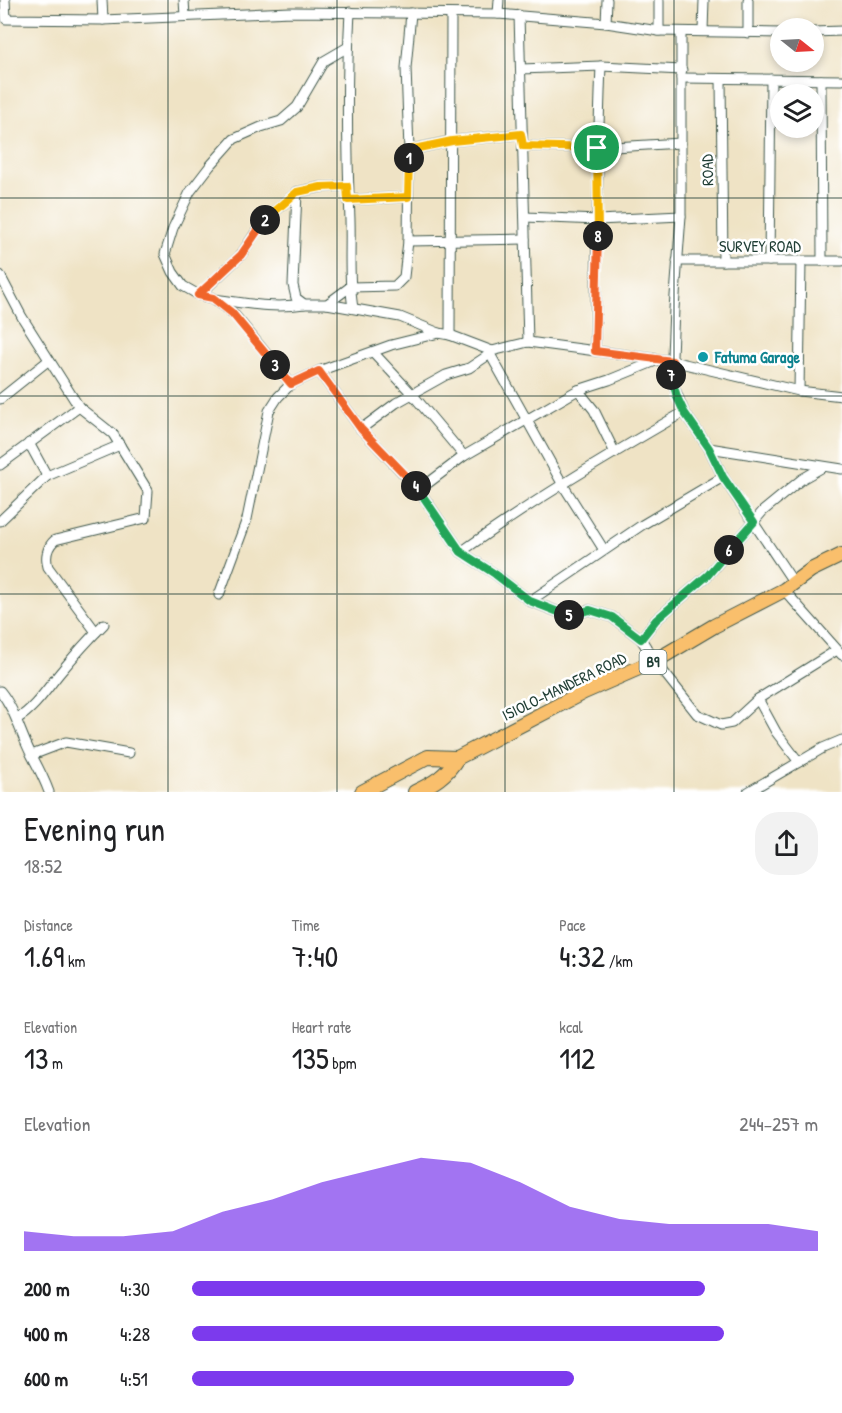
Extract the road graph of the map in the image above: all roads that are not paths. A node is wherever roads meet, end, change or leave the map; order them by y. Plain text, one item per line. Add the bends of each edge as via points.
1 (5, 0) edge
2 (102, 0) edge
3 (184, 0) edge
4 (291, 0) edge
5 (499, 0) edge
6 (606, 0) edge
7 (659, 0) edge
8 (704, 0) edge
9 (748, 0) edge
10 (291, 12) junction
11 (350, 12) junction
12 (411, 13) junction
13 (451, 14) junction
14 (498, 14) junction
15 (519, 15) junction
16 (185, 16) junction
17 (103, 20) junction
18 (606, 23) junction
19 (659, 31) junction
20 (703, 31) junction
21 (842, 31) edge
22 (681, 32) junction
23 (824, 32) edge
24 (748, 33) junction
25 (770, 33) edge
26 (348, 47) junction
27 (601, 66) junction
28 (521, 69) junction
29 (681, 74) junction
30 (721, 79) junction
31 (771, 79) junction
32 (821, 80) junction
33 (842, 80) edge
34 (521, 134) junction
35 (452, 141) junction
36 (681, 143) junction
37 (523, 146) junction
38 (597, 148) junction
39 (409, 150) junction
40 (347, 186) junction
41 (297, 192) junction
42 (408, 197) junction
43 (348, 200) junction
44 (681, 216) junction
45 (525, 217) junction
46 (598, 220) junction
47 (525, 239) junction
48 (450, 240) junction
49 (408, 241) junction
50 (677, 261) junction
51 (723, 261) junction
52 (770, 261) junction
53 (801, 261) junction
54 (822, 261) junction
55 (842, 261) edge
56 (0, 275) edge
57 (350, 287) junction
58 (4, 289) edge
59 (198, 295) junction
60 (213, 298) junction
61 (304, 304) junction
62 (327, 304) junction
63 (353, 308) junction
64 (439, 333) junction
65 (450, 335) junction
66 (528, 342) junction
67 (595, 351) junction
68 (373, 352) junction
69 (491, 352) junction
70 (660, 359) junction
71 (49, 360) junction
72 (672, 361) junction
73 (319, 371) junction
74 (291, 384) junction
75 (578, 390) junction
76 (800, 391) junction
77 (413, 394) junction
78 (842, 396) edge
79 (0, 399) edge
80 (79, 407) junction
81 (684, 412) junction
82 (526, 420) junction
83 (361, 429) junction
84 (28, 443) junction
85 (120, 445) junction
86 (709, 448) junction
87 (615, 453) junction
88 (464, 456) junction
89 (0, 465) edge
90 (823, 467) junction
91 (842, 469) edge
92 (47, 476) junction
93 (723, 477) junction
94 (563, 485) junction
95 (419, 490) junction
96 (0, 521) edge
97 (754, 522) junction
98 (604, 550) junction
99 (461, 552) junction
100 (842, 555) edge
101 (789, 586) junction
102 (219, 595) dead end
103 (530, 601) junction
104 (104, 624) dead end
105 (96, 632) junction
106 (641, 639) junction
107 (839, 652) edge
108 (655, 661) junction
109 (0, 691) edge
110 (758, 699) junction
111 (17, 719) junction
112 (842, 740) edge
113 (129, 753) dead end
114 (32, 755) junction
115 (457, 758) junction
116 (799, 762) junction
117 (49, 792) edge
118 (362, 792) edge
119 (415, 792) edge
120 (748, 792) edge

1 - 17 street via 6,19
2 - 17 street
3 - 16 street
4 - 10 street
5 - 14 street
6 - 18 street
7 - 19 street
8 - 20 street
9 - 24 street
10 - 11 street
10 - 16 street
11 - 12 street
11 - 26 street
12 - 13 street
12 - 39 street via 406,75
13 - 14 street
13 - 35 street
14 - 15 street
15 - 18 street
15 - 28 street
16 - 17 street
18 - 19 street
19 - 22 street
20 - 22 street
20 - 24 street
21 - 23 street
22 - 29 street
24 - 25 street
26 - 40 street
26 - 59 street via 324,60 297,107 281,121 234,139 190,192 165,254 183,286
27 - 28 street
27 - 29 street
27 - 38 street
28 - 34 street
29 - 30 street
29 - 36 street
30 - 31 street
30 - 51 street, ROAD
31 - 32 street
31 - 52 street
32 - 33 street
32 - 54 street
34 - 35 street
34 - 37 street
35 - 39 street
35 - 48 street
36 - 38 street
36 - 44 street
37 - 38 street
37 - 45 street
38 - 46 street
39 - 42 street
40 - 41 street
40 - 43 street
41 - 59 street via 262,223 241,255
41 - 61 street via 293,285 296,298
42 - 43 street
42 - 49 street
43 - 57 street
44 - 46 street
44 - 50 street
45 - 46 street
45 - 47 street
46 - 67 street
47 - 48 street
47 - 66 street
48 - 49 street
48 - 65 street
49 - 57 street via 406,270 401,281 394,286
50 - 51 street, SURVEY ROAD
50 - 72 street
51 - 52 street, SURVEY ROAD
52 - 53 street, SURVEY ROAD
53 - 54 street, SURVEY ROAD
53 - 76 street
54 - 55 street, SURVEY ROAD
56 - 58 street
57 - 62 street
57 - 63 street
58 - 71 street
59 - 60 street
60 - 61 street via 268,307
60 - 74 street via 232,313
61 - 62 street
62 - 63 street
63 - 64 street via 400,317
64 - 65 street
64 - 68 street
65 - 69 street
66 - 67 street
66 - 69 street
67 - 70 street
68 - 73 street
68 - 77 street
69 - 77 street via 469,368 446,375
69 - 82 street
70 - 72 street
70 - 75 street
71 - 79 street
71 - 80 street
72 - 76 street
72 - 81 street via 671,379
73 - 74 street
73 - 83 street
74 - 102 street via 269,411 247,519
75 - 82 street
75 - 87 street via 594,410
76 - 78 street
77 - 83 street
77 - 88 street
80 - 84 street
80 - 85 street via 113,434
81 - 86 street
81 - 87 street
82 - 88 street
82 - 94 street
83 - 95 street
84 - 89 street
84 - 92 street
85 - 92 street
85 - 105 street via 148,491 146,518 55,540 46,560
86 - 90 street
86 - 93 street
87 - 94 street
88 - 95 street
90 - 91 street
90 - 97 street via 779,496
92 - 96 street
93 - 97 street
93 - 98 street
94 - 98 street
94 - 99 street
95 - 99 street
97 - 101 street
97 - 106 street via 708,575 656,620
98 - 103 street
99 - 103 street
100 - 101 highway, ISIOLO-MANDERA ROAD / B9
101 - 107 street
101 - 108 highway, ISIOLO-MANDERA ROAD / B9
103 - 106 street via 566,615 590,610 612,617
104 - 105 street
105 - 111 street via 43,695
106 - 108 street
107 - 110 street
108 - 110 street via 697,714 722,725 732,723
108 - 115 highway, ISIOLO-MANDERA ROAD / B9 via 584,692
109 - 111 street
110 - 116 street
111 - 114 street
112 - 116 street
113 - 114 street via 66,742
114 - 117 street
115 - 118 highway, B9 via 428,758
115 - 119 highway, B9 via 438,781
116 - 120 street

